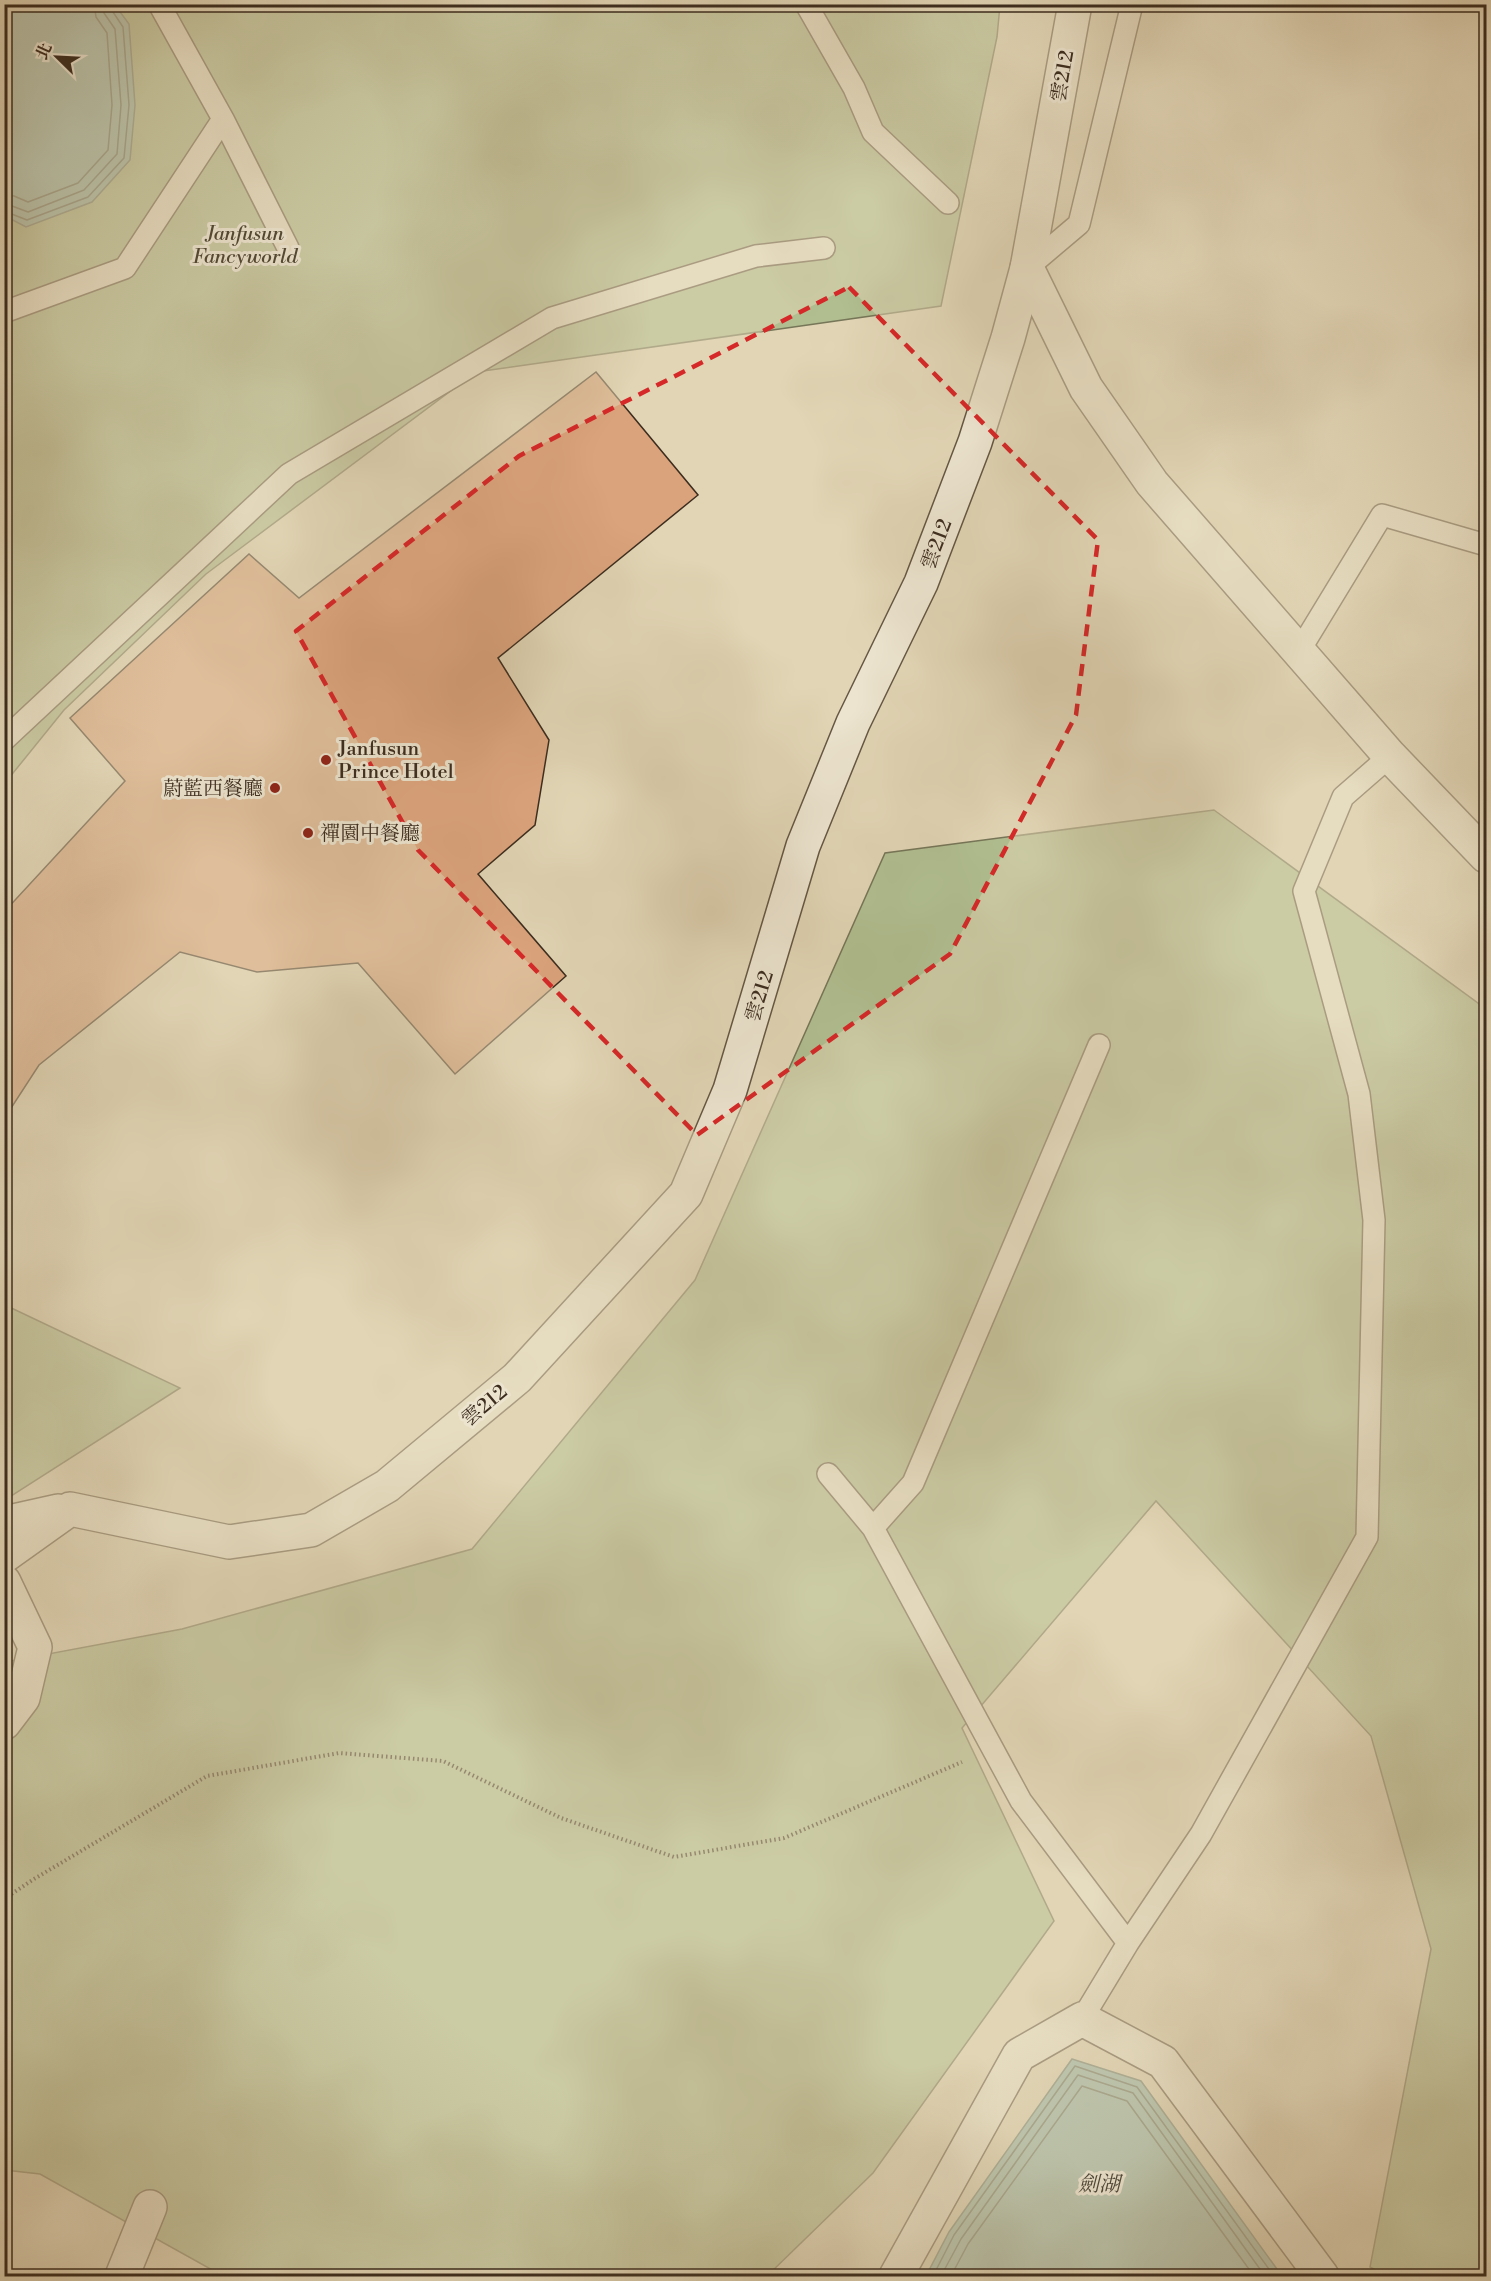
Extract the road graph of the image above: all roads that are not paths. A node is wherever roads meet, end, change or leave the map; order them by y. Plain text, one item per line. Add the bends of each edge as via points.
1 (159, 4) edge
2 (806, 4) edge
3 (1075, 4) edge
4 (1132, 4) edge
5 (223, 119) junction
6 (948, 203) dead end
7 (288, 248) dead end
8 (824, 248) dead end
9 (1027, 268) junction
10 (4, 312) edge
11 (1486, 545) edge
12 (1298, 653) junction
13 (4, 740) edge
14 (1390, 756) junction
15 (1486, 856) edge
16 (1099, 1045) dead end
17 (828, 1474) dead end
18 (70, 1509) junction
19 (4, 1523) edge
20 (873, 1528) junction
21 (4, 1556) edge
22 (4, 1582) edge
23 (4, 1723) edge
24 (1128, 1943) junction
25 (1082, 2019) junction
26 (150, 2207) dead end
27 (122, 2277) edge
28 (896, 2277) edge
29 (1322, 2277) edge

1 - 5 lane
2 - 6 lane via 854,88 873,132
3 - 9 street, 雲212 / 雲212
4 - 9 lane via 1079,224
5 - 7 lane
5 - 10 lane via 125,268
8 - 13 lane via 756,256 552,318 289,474
9 - 12 street via 1086,388 1152,483
9 - 18 street, 雲212 / 雲212 via 975,442 921,583 853,723 803,846 730,1090 686,1194 517,1378 387,1486 311,1530 229,1542
11 - 12 lane via 1382,515
12 - 14 street
14 - 15 street
14 - 24 lane via 1343,797 1304,891 1359,1094 1374,1220 1367,1537 1201,1834
16 - 20 lane via 913,1483
17 - 20 lane
18 - 19 street
18 - 21 street
20 - 24 lane via 1021,1801
22 - 23 street via 35,1647 22,1698
24 - 25 lane
25 - 28 street via 1019,2055
25 - 29 street via 1163,2062
26 - 27 street

